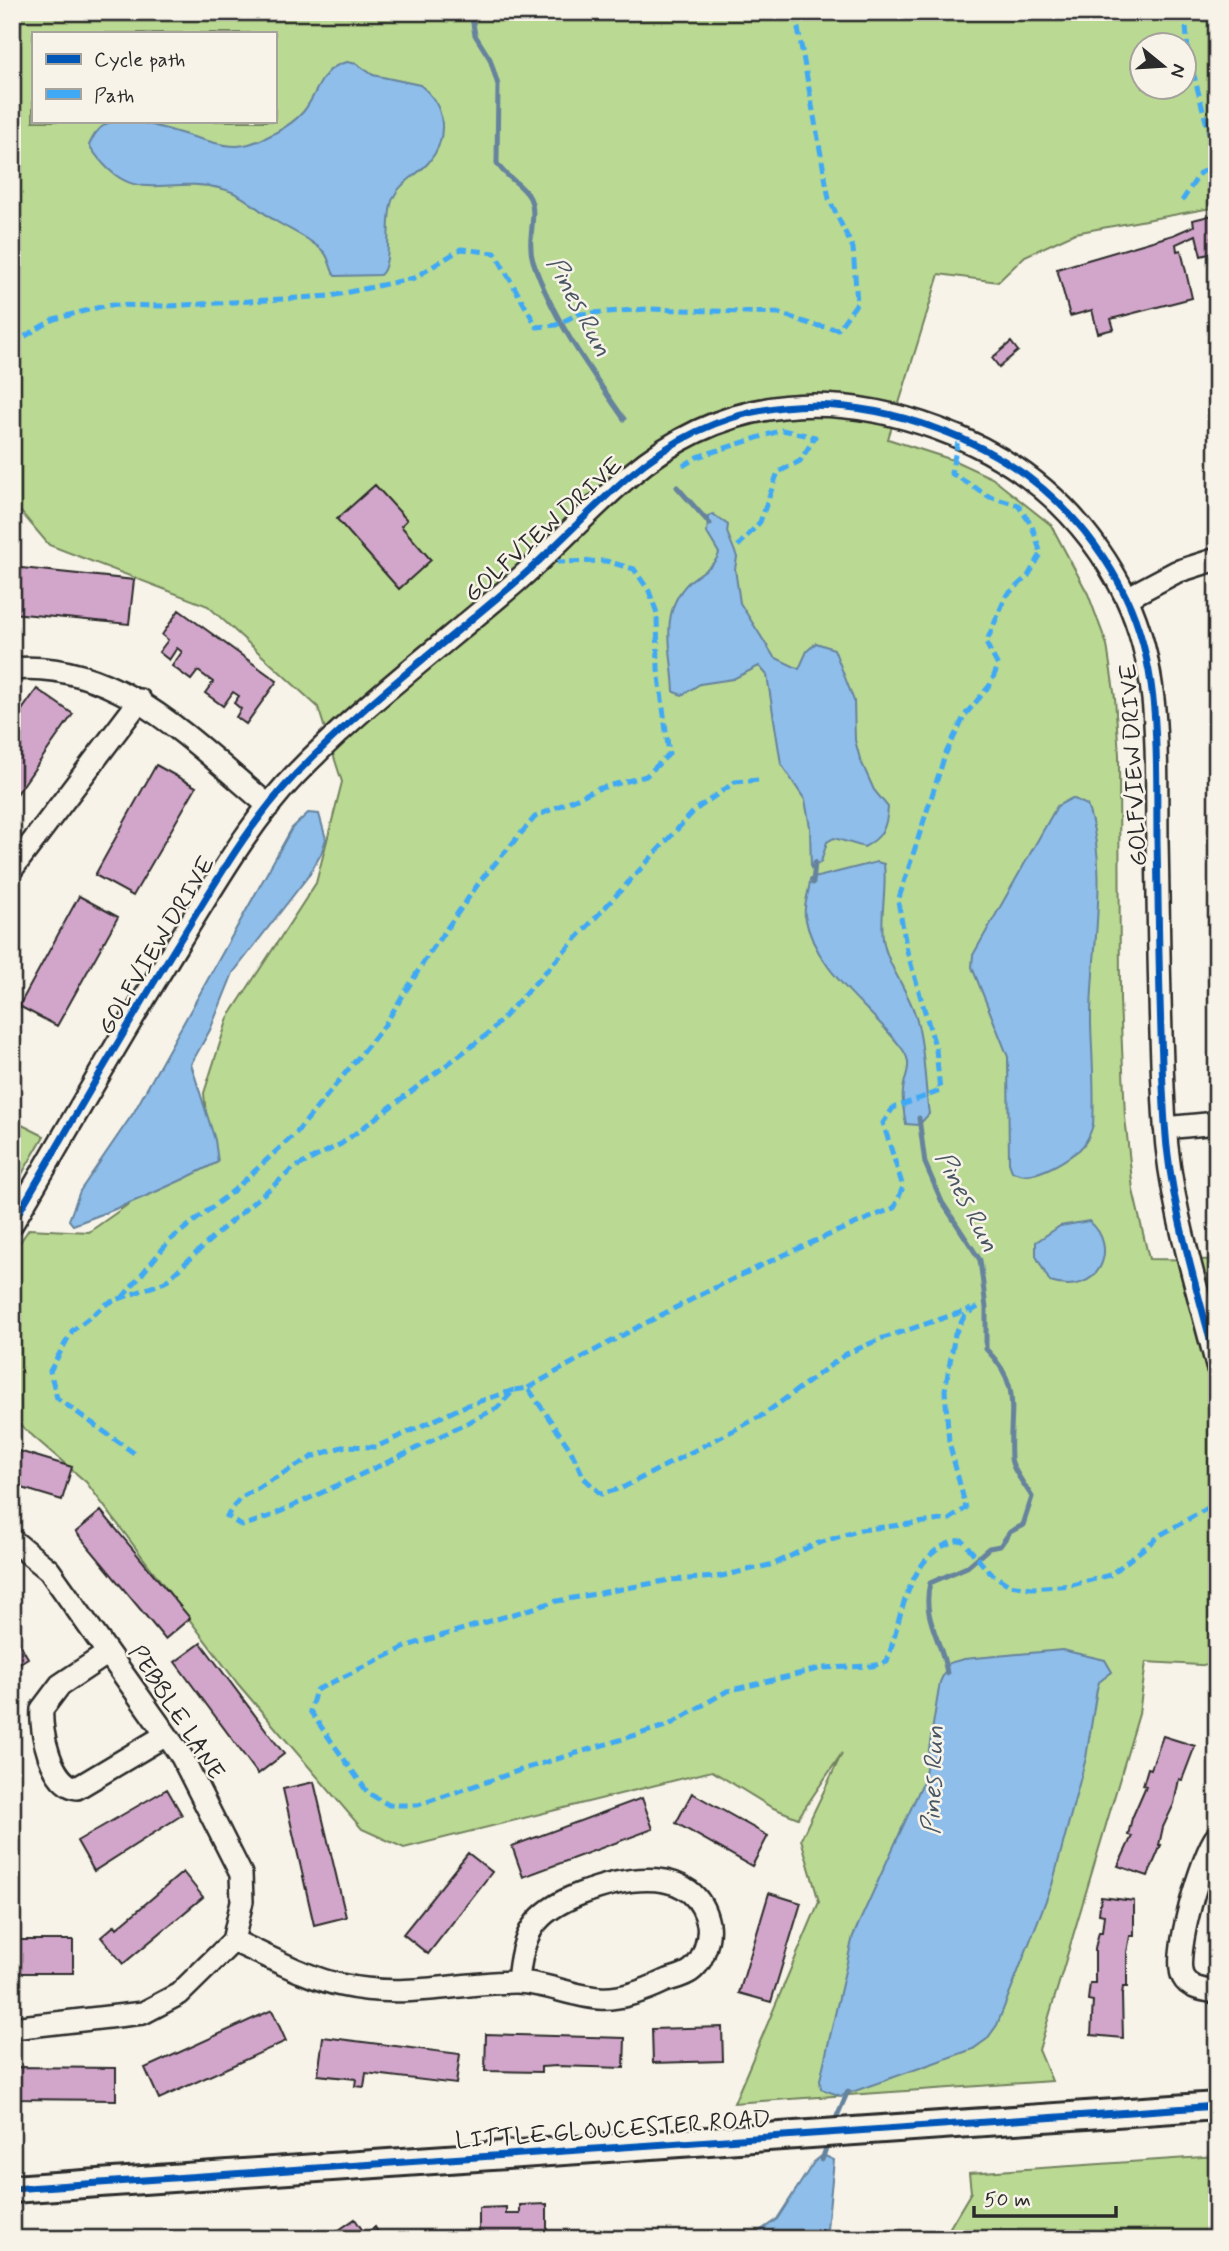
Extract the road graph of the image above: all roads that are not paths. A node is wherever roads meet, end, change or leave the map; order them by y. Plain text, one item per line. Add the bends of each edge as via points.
1 (1217, 559) edge
2 (1127, 598) junction
3 (12, 669) edge
4 (140, 700) junction
5 (269, 806) junction
6 (12, 869) edge
7 (1217, 1124) edge
8 (1165, 1128) junction
9 (12, 1224) edge
10 (1217, 1366) edge
11 (12, 1540) edge
12 (108, 1653) junction
13 (166, 1735) junction
14 (1217, 1836) edge
15 (233, 1941) junction
16 (518, 1982) junction
17 (1217, 1992) edge
18 (12, 2028) edge
19 (1217, 2106) edge
20 (12, 2189) edge

1 - 2 street via 1176,572
2 - 5 street, GOLFVIEW DRIVE via 1073,516 1021,469 972,442 895,413 844,405 795,405 739,414 691,432 632,474 519,580 389,686 294,776
2 - 8 street, GOLFVIEW DRIVE via 1148,655 1155,731
3 - 4 street via 40,666 87,676
4 - 5 street
4 - 6 street
5 - 9 street, GOLFVIEW DRIVE via 218,877
7 - 8 street
8 - 10 street, GOLFVIEW DRIVE via 1176,1206
11 - 12 street, PEBBLE LANE via 49,1570
12 - 13 street, PEBBLE LANE
12 - 13 street via 60,1685 42,1709 49,1752 61,1780 77,1788
13 - 15 street, PEBBLE LANE via 242,1874 242,1901
14 - 17 street via 1195,1894 1180,1968 1191,1986
15 - 16 street via 339,1985 394,1993
15 - 18 street via 180,1994 143,2013
16 - 16 street via 600,1998 645,1990 694,1969 709,1931 704,1905 688,1888 665,1880 637,1880 581,1894 553,1907 533,1924 520,1951
19 - 20 street, LITTLE GLOUCESTER ROAD

